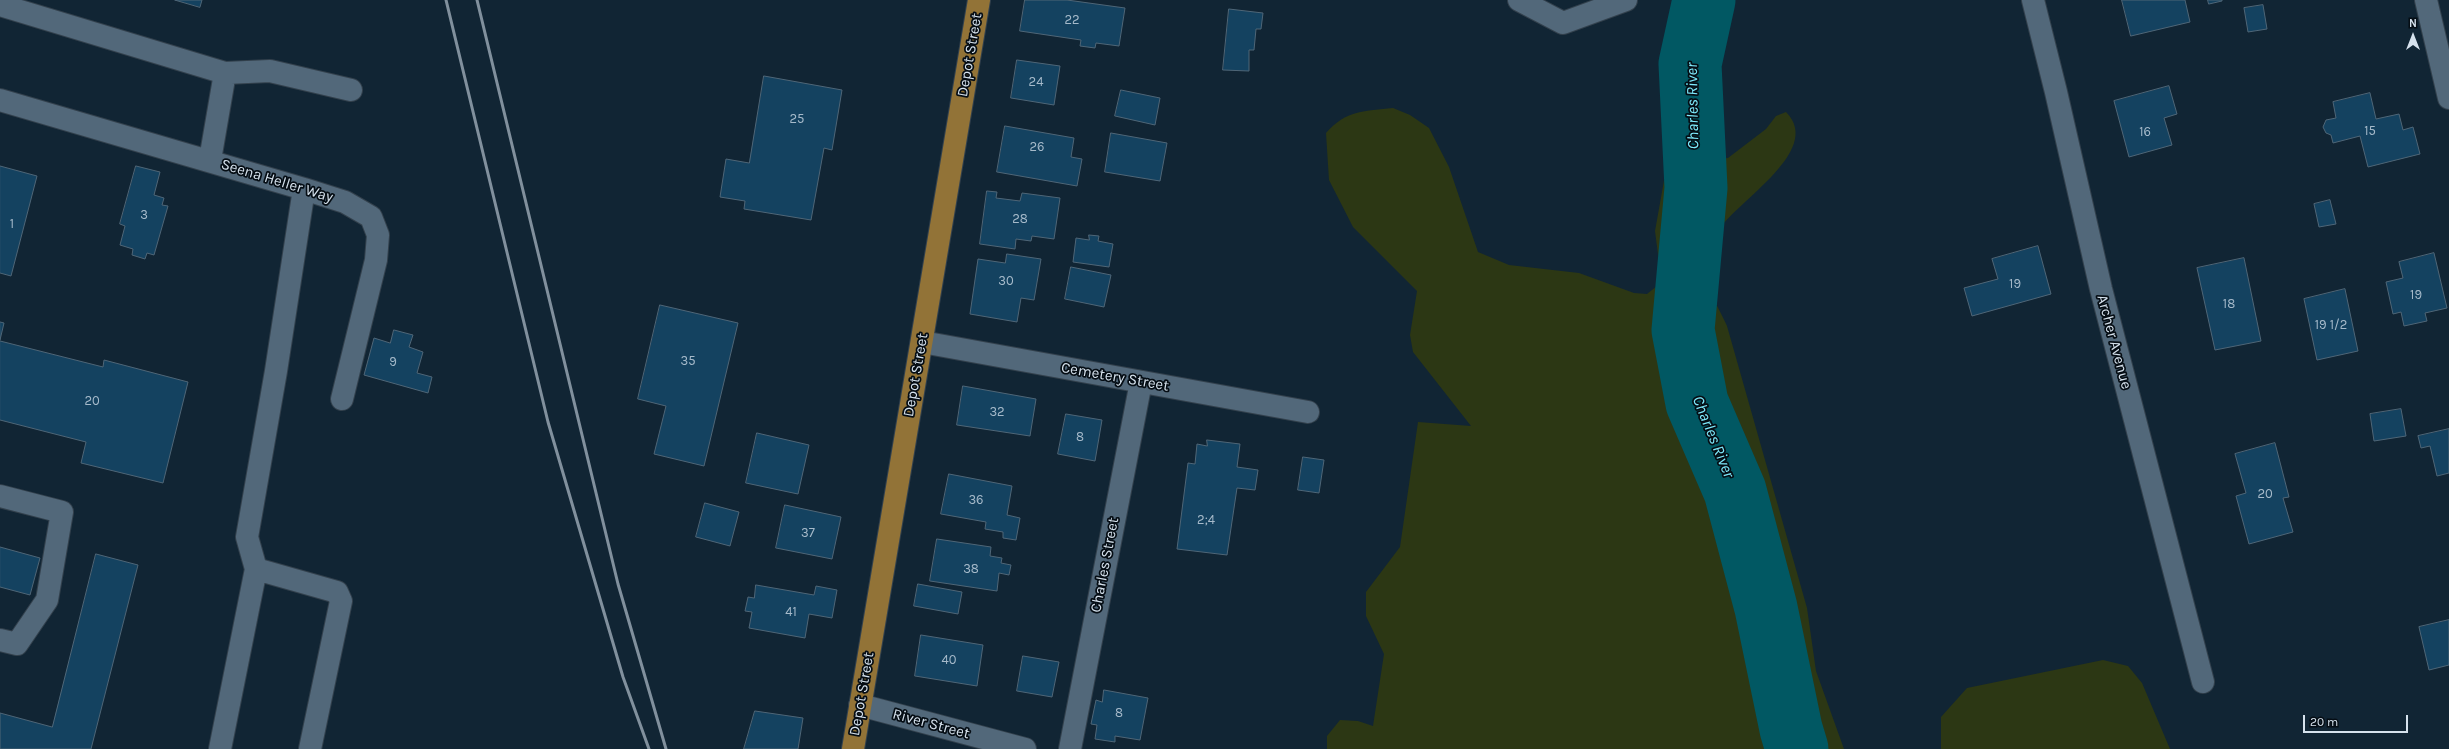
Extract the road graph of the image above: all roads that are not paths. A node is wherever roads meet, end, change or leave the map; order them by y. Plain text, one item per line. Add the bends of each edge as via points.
1 (979, 0) edge
2 (1519, 0) edge
3 (1626, 0) edge
4 (2033, 0) edge
5 (2426, 0) edge
6 (0, 5) edge
7 (225, 74) junction
8 (351, 90) dead end
9 (2449, 98) edge
10 (0, 100) edge
11 (210, 160) junction
12 (304, 189) junction
13 (922, 342) junction
14 (1141, 382) junction
15 (342, 399) dead end
16 (1308, 412) dead end
17 (0, 496) edge
18 (256, 569) junction
19 (0, 640) edge
20 (2202, 682) dead end
21 (860, 705) junction
22 (220, 749) edge
23 (310, 749) edge
24 (853, 749) edge
25 (1025, 749) edge
26 (1070, 749) edge

1 - 13 main road, Depot Street
2 - 3 street via 1563,23
4 - 20 street, Archer Avenue via 2100,289
5 - 9 street
6 - 7 street
7 - 8 street via 270,71
7 - 11 street
10 - 11 street, Seena Heller Way
11 - 12 street, Seena Heller Way
12 - 15 street, Seena Heller Way via 344,202 371,217 378,235 376,260
12 - 18 street via 247,537
13 - 14 street, Cemetery Street
13 - 21 main road, Depot Street
14 - 16 street, Cemetery Street
14 - 26 street, Charles Street
17 - 19 street via 62,512 47,600 17,644
18 - 22 street
18 - 23 street via 337,592 341,601
21 - 24 main road, Depot Street
21 - 25 street, River Street

